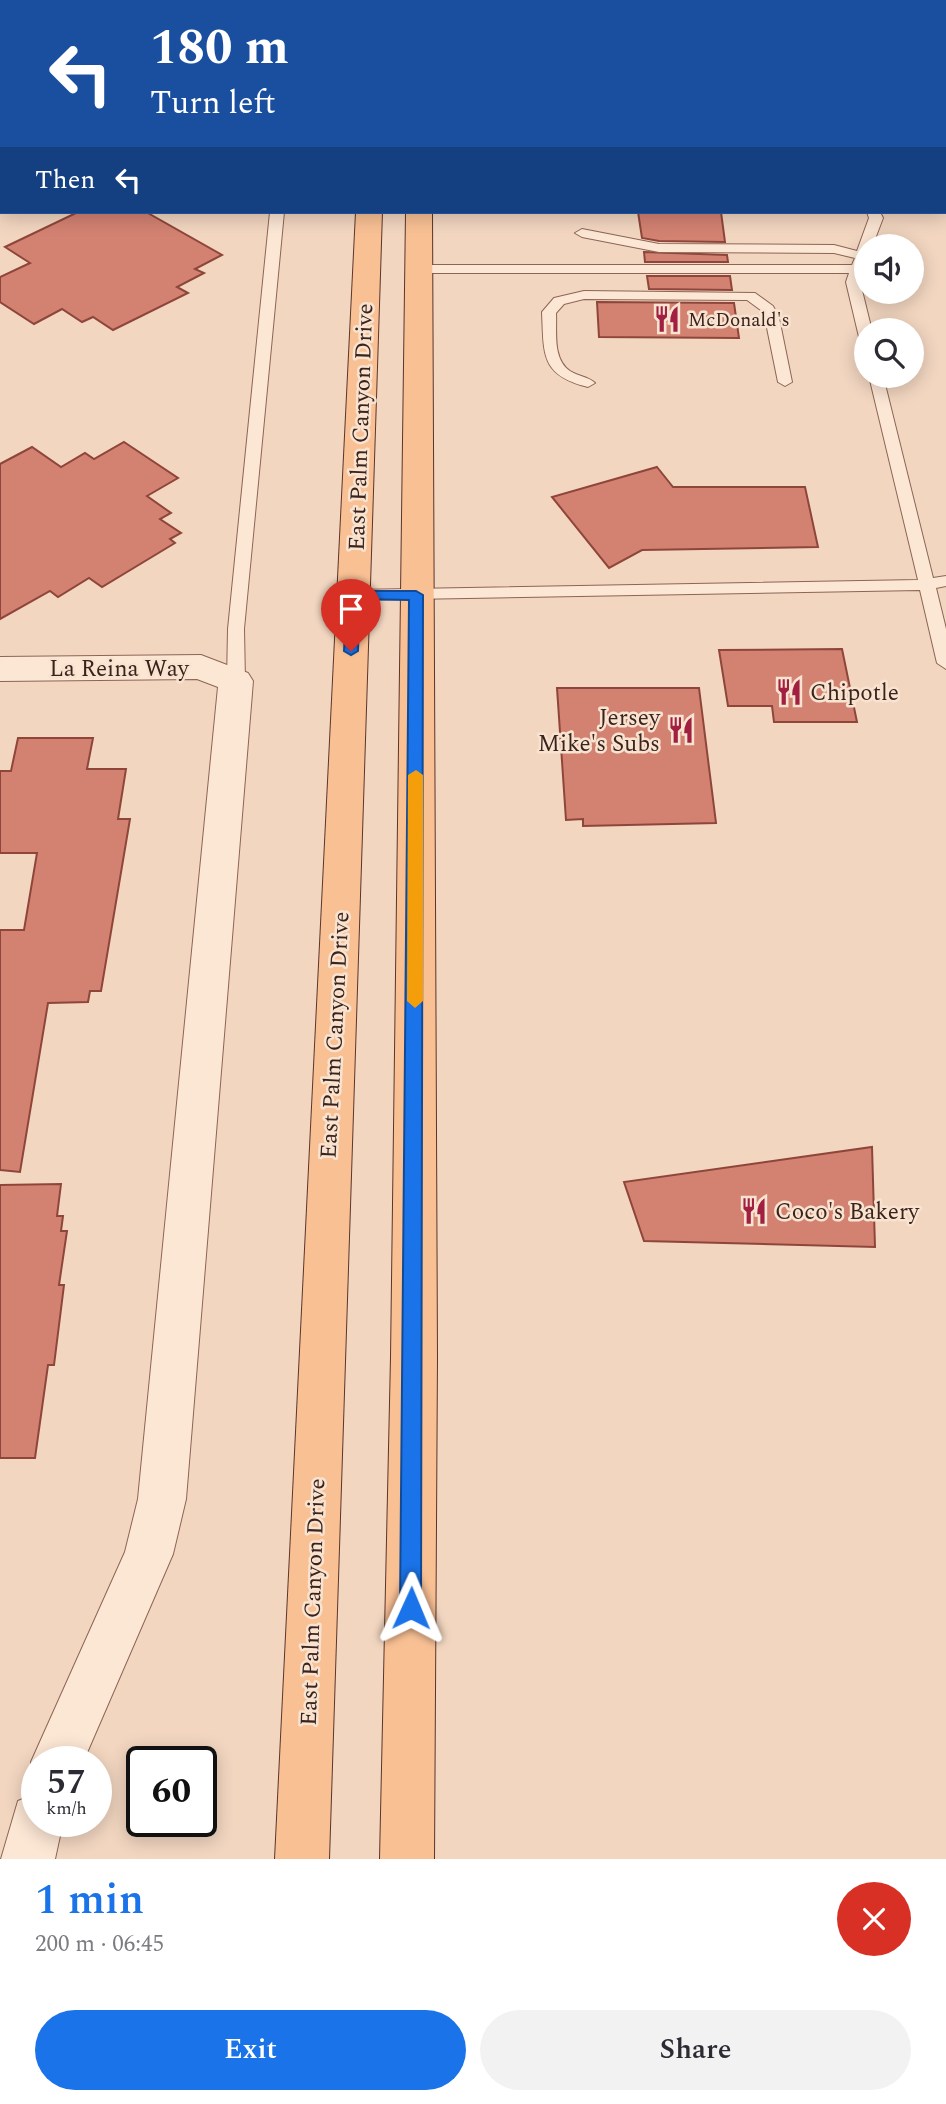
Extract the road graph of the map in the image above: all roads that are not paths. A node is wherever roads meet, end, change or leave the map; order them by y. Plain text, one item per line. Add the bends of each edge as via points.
1 (278, 214) edge
2 (369, 214) edge
3 (419, 214) edge
4 (875, 214) edge
5 (582, 233) dead end
6 (870, 234) edge
7 (854, 259) edge
8 (854, 262) edge
9 (418, 269) junction
10 (786, 382) dead end
11 (588, 383) dead end
12 (879, 388) edge
13 (946, 581) edge
14 (926, 584) junction
15 (354, 595) junction
16 (416, 595) junction
17 (946, 602) edge
18 (946, 663) edge
19 (0, 669) edge
20 (236, 681) junction
21 (64, 1746) edge
22 (33, 1837) edge
23 (28, 1859) edge
24 (302, 1859) edge
25 (407, 1859) edge

1 - 20 lane via 236,629
2 - 15 main road, East Palm Canyon Drive
3 - 9 main road
4 - 6 lane
5 - 7 lane via 659,248 834,249
8 - 9 lane
9 - 16 main road
10 - 11 lane via 772,318 768,309 750,296 584,295 559,301 549,312 553,365 558,373
12 - 14 lane
13 - 14 lane
14 - 16 lane
14 - 17 lane
14 - 18 lane
15 - 16 lane
15 - 24 main road, East Palm Canyon Drive
16 - 25 main road
19 - 20 street, La Reina Way via 201,667
20 - 21 street via 162,1499 149,1554
22 - 23 street

